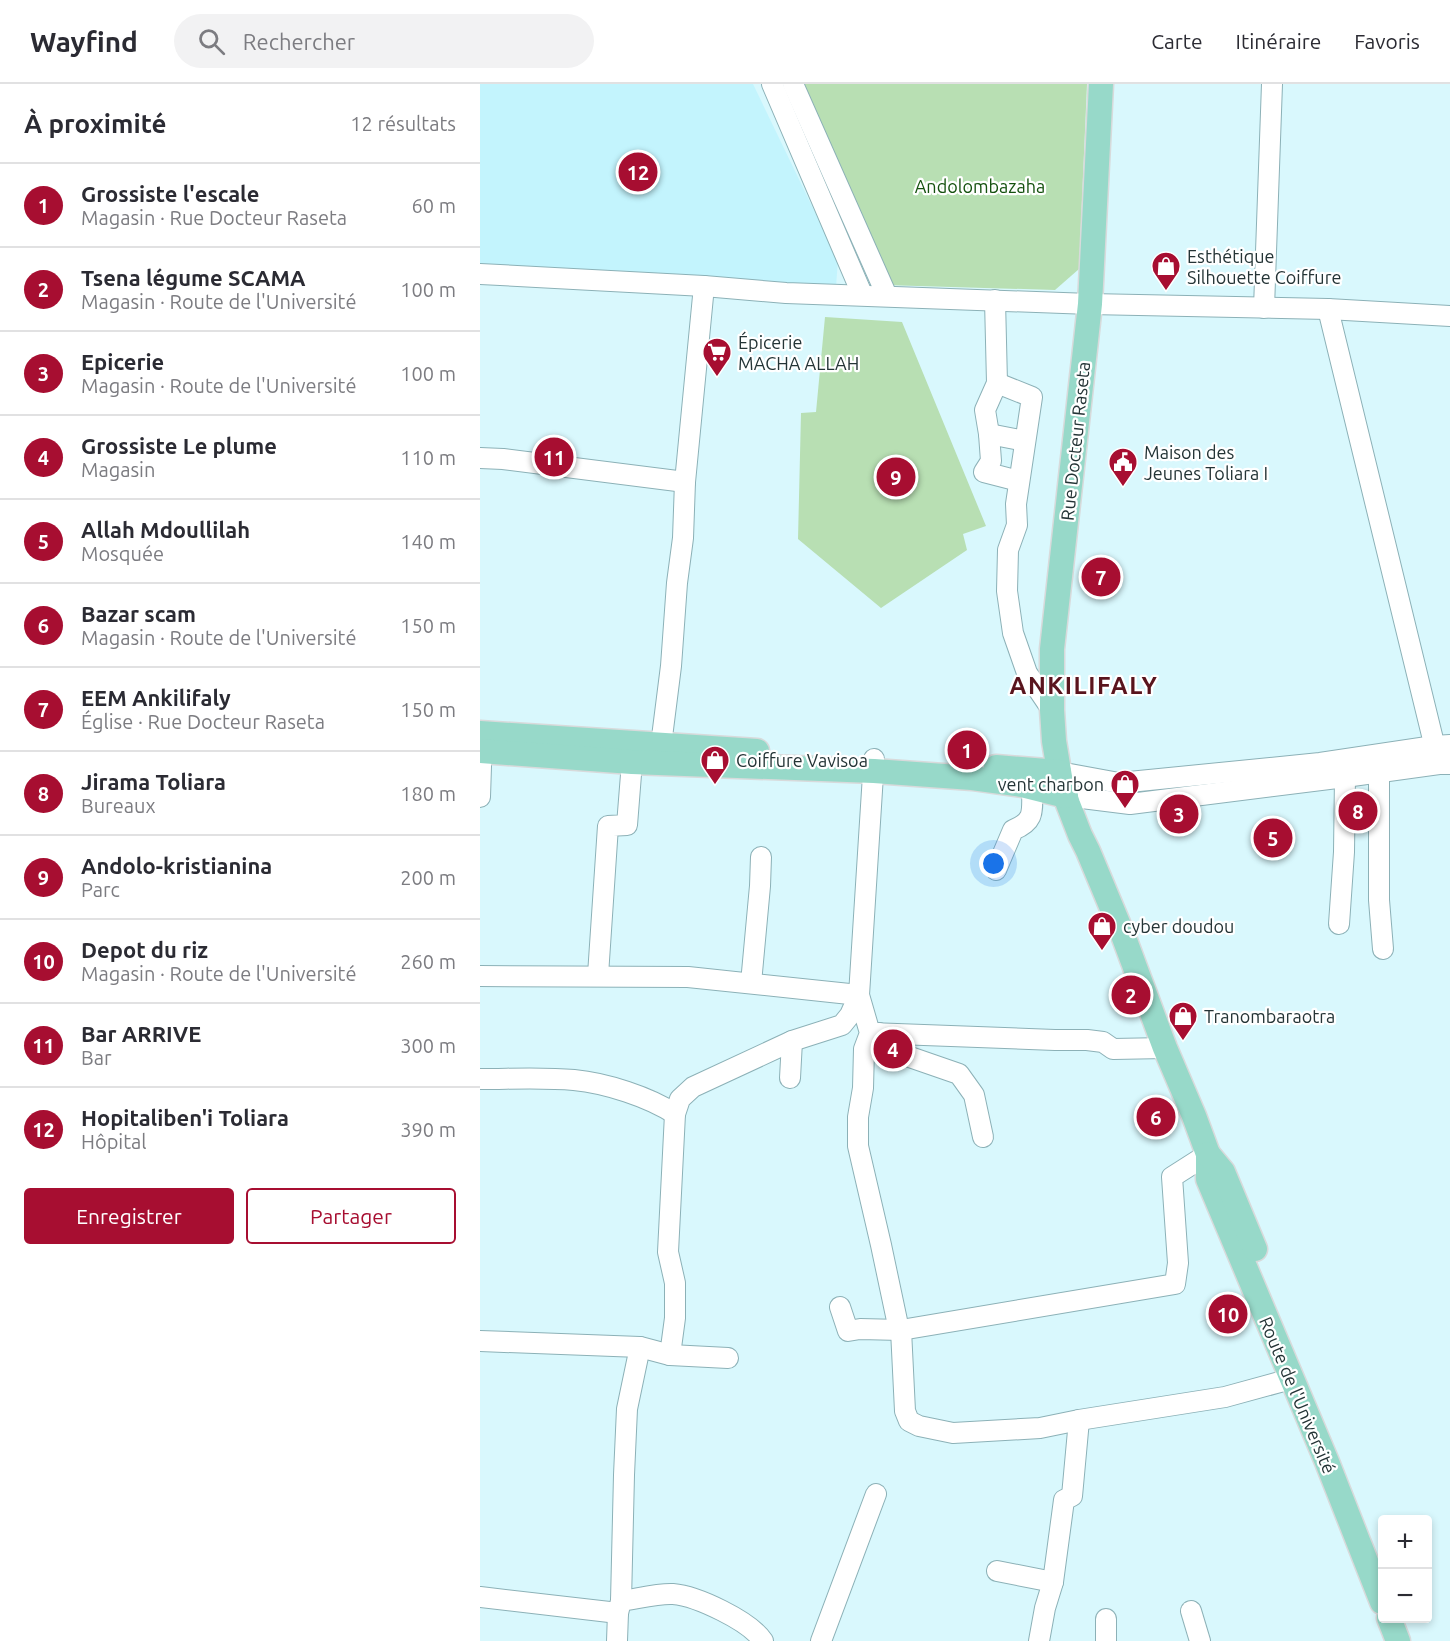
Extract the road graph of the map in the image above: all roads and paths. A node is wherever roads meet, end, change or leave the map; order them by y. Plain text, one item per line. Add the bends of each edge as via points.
1 (772, 84) edge
2 (793, 84) edge
3 (1101, 84) edge
4 (1272, 84) edge
5 (480, 274) edge
6 (704, 286) junction
7 (862, 294) junction
8 (887, 296) junction
9 (995, 300) junction
10 (1090, 304) junction
11 (1264, 308) junction
12 (1328, 309) junction
13 (1450, 316) edge
14 (997, 382) junction
15 (989, 434) junction
16 (1025, 441) junction
17 (480, 458) edge
18 (1019, 481) junction
19 (685, 482) junction
20 (1052, 710) junction
21 (481, 742) edge
22 (662, 745) junction
23 (1443, 754) edge
24 (632, 762) junction
25 (874, 765) junction
26 (1059, 772) junction
27 (1379, 773) junction
28 (1345, 777) junction
29 (1032, 788) junction
30 (1066, 796) junction
31 (480, 797) edge
32 (761, 857) dead end
33 (996, 870) dead end
34 (1338, 924) dead end
35 (1383, 949) dead end
36 (598, 975) junction
37 (480, 976) edge
38 (751, 982) junction
39 (860, 995) junction
40 (874, 1033) junction
41 (792, 1041) junction
42 (1166, 1048) junction
43 (790, 1077) dead end
44 (480, 1078) edge
45 (675, 1114) junction
46 (983, 1137) dead end
47 (1208, 1154) junction
48 (840, 1307) dead end
49 (900, 1330) junction
50 (480, 1341) edge
51 (640, 1347) junction
52 (670, 1355) junction
53 (728, 1358) dead end
54 (1291, 1379) junction
55 (1079, 1420) junction
56 (876, 1494) dead end
57 (1378, 1557) edge
58 (997, 1571) dead end
59 (1053, 1582) junction
60 (1378, 1590) edge
61 (480, 1597) edge
62 (620, 1607) junction
63 (1191, 1611) dead end
64 (1106, 1619) dead end
65 (1391, 1623) edge
66 (1404, 1623) edge
67 (616, 1641) edge
68 (763, 1641) edge
69 (821, 1641) edge
70 (1038, 1641) edge
71 (1106, 1641) edge
72 (1200, 1641) edge
73 (1398, 1641) edge
74 (1411, 1641) edge

1 - 7 street
2 - 8 street
3 - 10 main road, Rue Docteur Raseta
4 - 11 street
5 - 6 street
6 - 7 street
6 - 19 street
7 - 8 street
8 - 9 street
9 - 10 street
9 - 14 street
10 - 11 street
10 - 20 main road, Rue Docteur Raseta via 1052,649
11 - 12 street
12 - 13 street
12 - 23 street
14 - 15 street via 985,410
14 - 16 street via 1032,397
15 - 16 street
15 - 18 street via 991,461 984,472
16 - 18 street
17 - 19 street
18 - 20 street via 1017,525 1008,550 1007,591 1013,633 1027,673
19 - 22 street
20 - 26 main road, Rue Docteur Raseta
21 - 22 main road
21 - 24 main road
21 - 31 street
22 - 25 main road
23 - 26 street via 1119,783
23 - 27 street
24 - 25 main road
24 - 36 street via 627,825 608,826
25 - 26 main road
25 - 29 main road
25 - 39 street
26 - 30 main road, Rue Docteur Raseta
27 - 28 street
27 - 35 street
28 - 30 street via 1130,804
28 - 34 street
29 - 30 main road
29 - 33 street via 1031,815 1025,825 1012,830
30 - 42 main road, Route de l'Université
32 - 38 street
36 - 37 street
36 - 38 street
38 - 39 street
39 - 40 street
39 - 41 street via 842,1024
40 - 42 street via 1087,1040 1103,1042 1113,1049
40 - 46 street via 878,1046 959,1074 974,1095
40 - 49 street via 864,1049 858,1146
41 - 43 street
41 - 45 street via 693,1087 680,1099
42 - 47 main road, Route de l'Université
44 - 45 street via 575,1080 622,1090
45 - 52 street via 668,1252 675,1283 675,1318
47 - 49 street via 1172,1177 1178,1263 1175,1284
47 - 54 main road, Route de l'Université via 1208,1179
47 - 57 main road, Route de l'Université via 1224,1172
48 - 49 street via 848,1331
49 - 55 street via 905,1411 909,1420 919,1426 953,1433 1040,1428
50 - 51 street
51 - 52 street
51 - 62 street via 627,1409
52 - 53 street
54 - 55 street via 1225,1397
54 - 60 main road, Route de l'Université
55 - 59 street via 1072,1496 1064,1500
56 - 69 street
58 - 59 street
59 - 70 street
61 - 62 street
62 - 67 street
62 - 68 street via 672,1594 696,1599 722,1610
63 - 72 street
64 - 71 street
65 - 73 main road
66 - 74 main road

